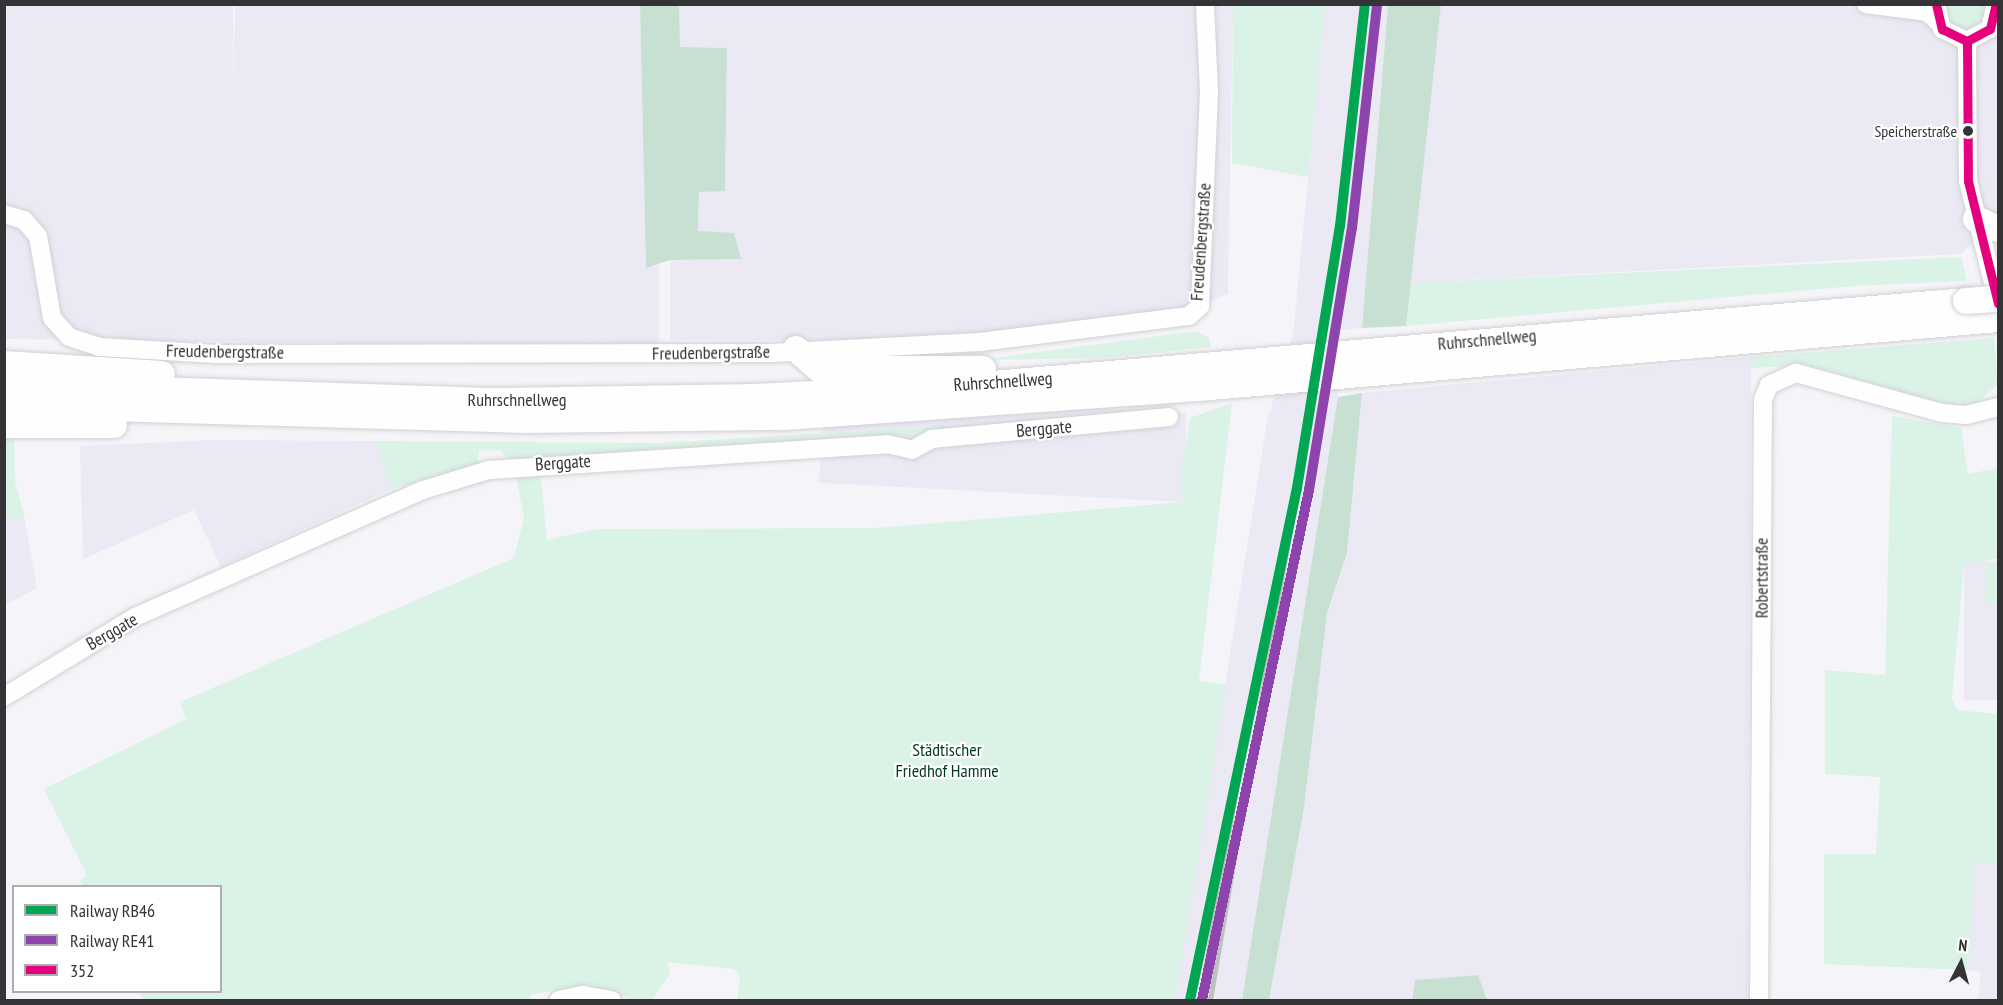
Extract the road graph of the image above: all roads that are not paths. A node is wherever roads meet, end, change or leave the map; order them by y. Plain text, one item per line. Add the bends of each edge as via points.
1 (1205, 4) edge
2 (1866, 4) edge
3 (1997, 11) edge
4 (1936, 13) edge
5 (1967, 41) junction
6 (4, 214) edge
7 (1987, 224) edge
8 (1998, 299) edge
9 (1998, 303) edge
10 (1979, 314) edge
11 (796, 350) junction
12 (4, 364) edge
13 (1139, 371) junction
14 (1210, 376) junction
15 (4, 385) edge
16 (302, 396) junction
17 (4, 405) edge
18 (1995, 406) edge
19 (321, 416) junction
20 (1169, 417) dead end
21 (4, 425) edge
22 (4, 697) edge
23 (558, 1000) edge
24 (612, 1000) edge
25 (1759, 1000) edge

1 - 11 street, Freudenbergstraße via 1209,92 1200,306 1189,316 980,342
2 - 4 street
3 - 5 street via 1984,36
4 - 5 street via 1949,36
5 - 7 street via 1968,181
6 - 11 street, Freudenbergstraße via 24,220 38,236 52,318 84,345 216,354
7 - 9 street
8 - 10 highway, Ruhrschnellweg, bridge
10 - 14 highway, Ruhrschnellweg
11 - 13 highway via 819,369
12 - 16 highway via 202,377
13 - 14 highway, Ruhrschnellweg
13 - 16 highway, Ruhrschnellweg via 756,397 496,401
14 - 19 highway, Ruhrschnellweg via 783,417 641,421
15 - 16 highway, Ruhrschnellweg
17 - 19 highway, Ruhrschnellweg
18 - 25 street, Robertstraße via 1942,413 1796,373 1769,385 1763,400
19 - 21 highway
20 - 22 street, Berggate via 932,439 912,450 888,444 489,470 423,490 135,617
23 - 24 street via 583,995

